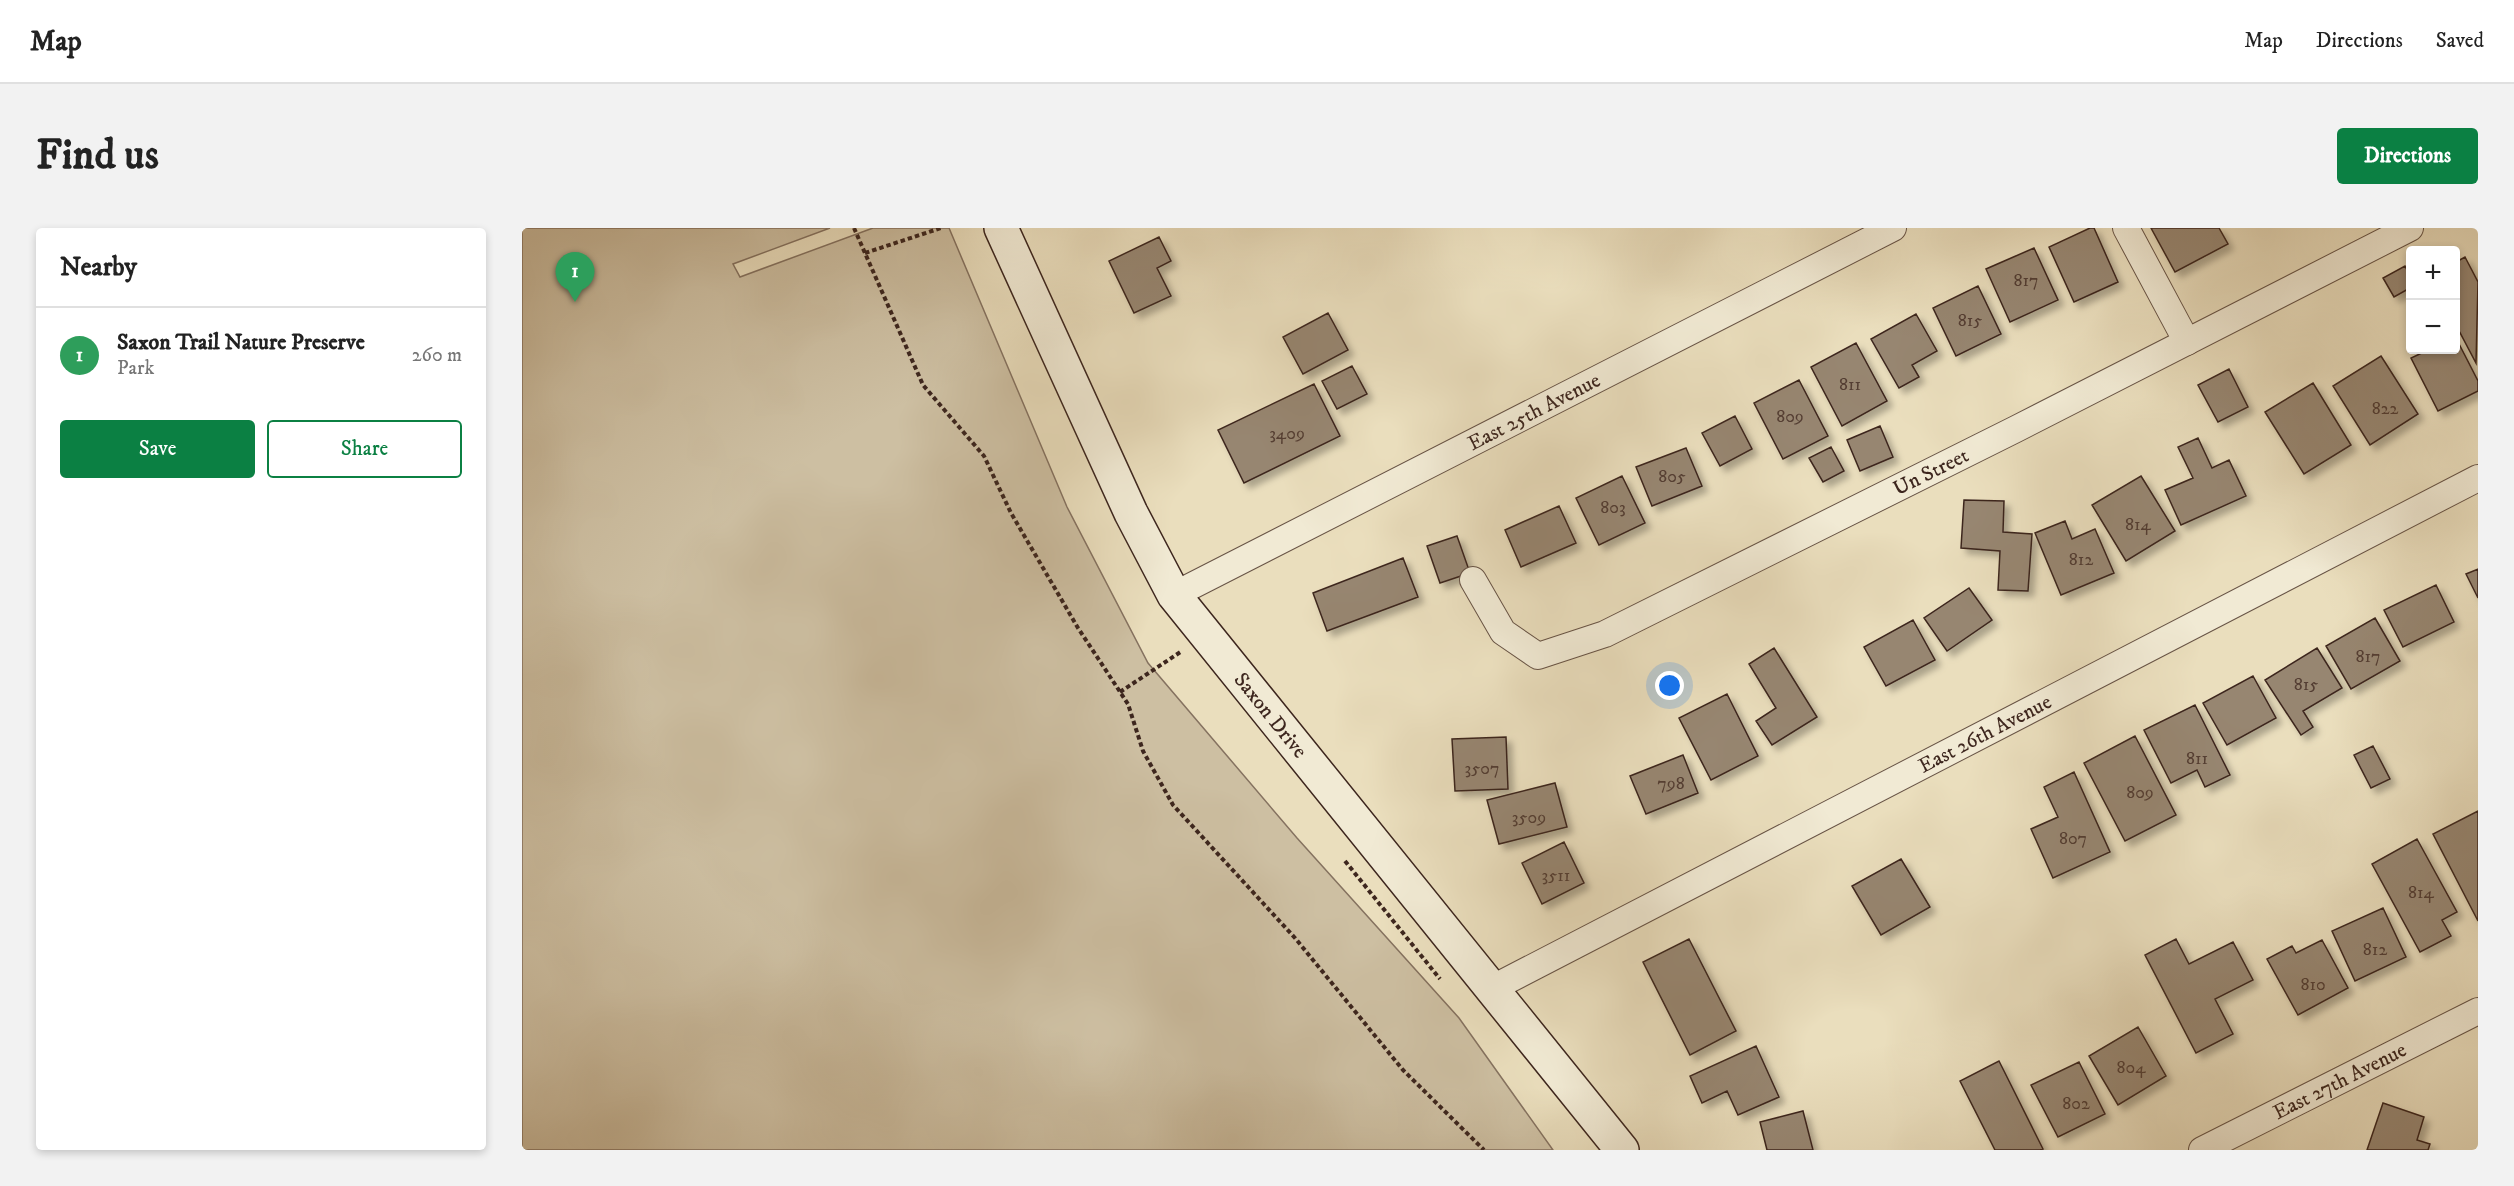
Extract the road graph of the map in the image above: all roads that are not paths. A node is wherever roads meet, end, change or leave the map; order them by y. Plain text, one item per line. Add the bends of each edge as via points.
1 (1001, 228) edge
2 (1893, 228) edge
3 (2126, 228) edge
4 (2410, 228) edge
5 (2187, 342) junction
6 (2478, 478) edge
7 (1473, 580) dead end
8 (1174, 595) junction
9 (1491, 989) junction
10 (2478, 1011) edge
11 (1622, 1150) edge
12 (2202, 1150) edge

1 - 8 street, Saxon Drive via 1131,513
2 - 8 street, East 25th Avenue
3 - 5 street
4 - 5 street, Un Street
5 - 7 street, Un Street via 1605,634 1538,656 1503,632
6 - 9 street, East 26th Avenue
8 - 9 street, Saxon Drive
9 - 11 street, Saxon Drive
10 - 12 street, East 27th Avenue

